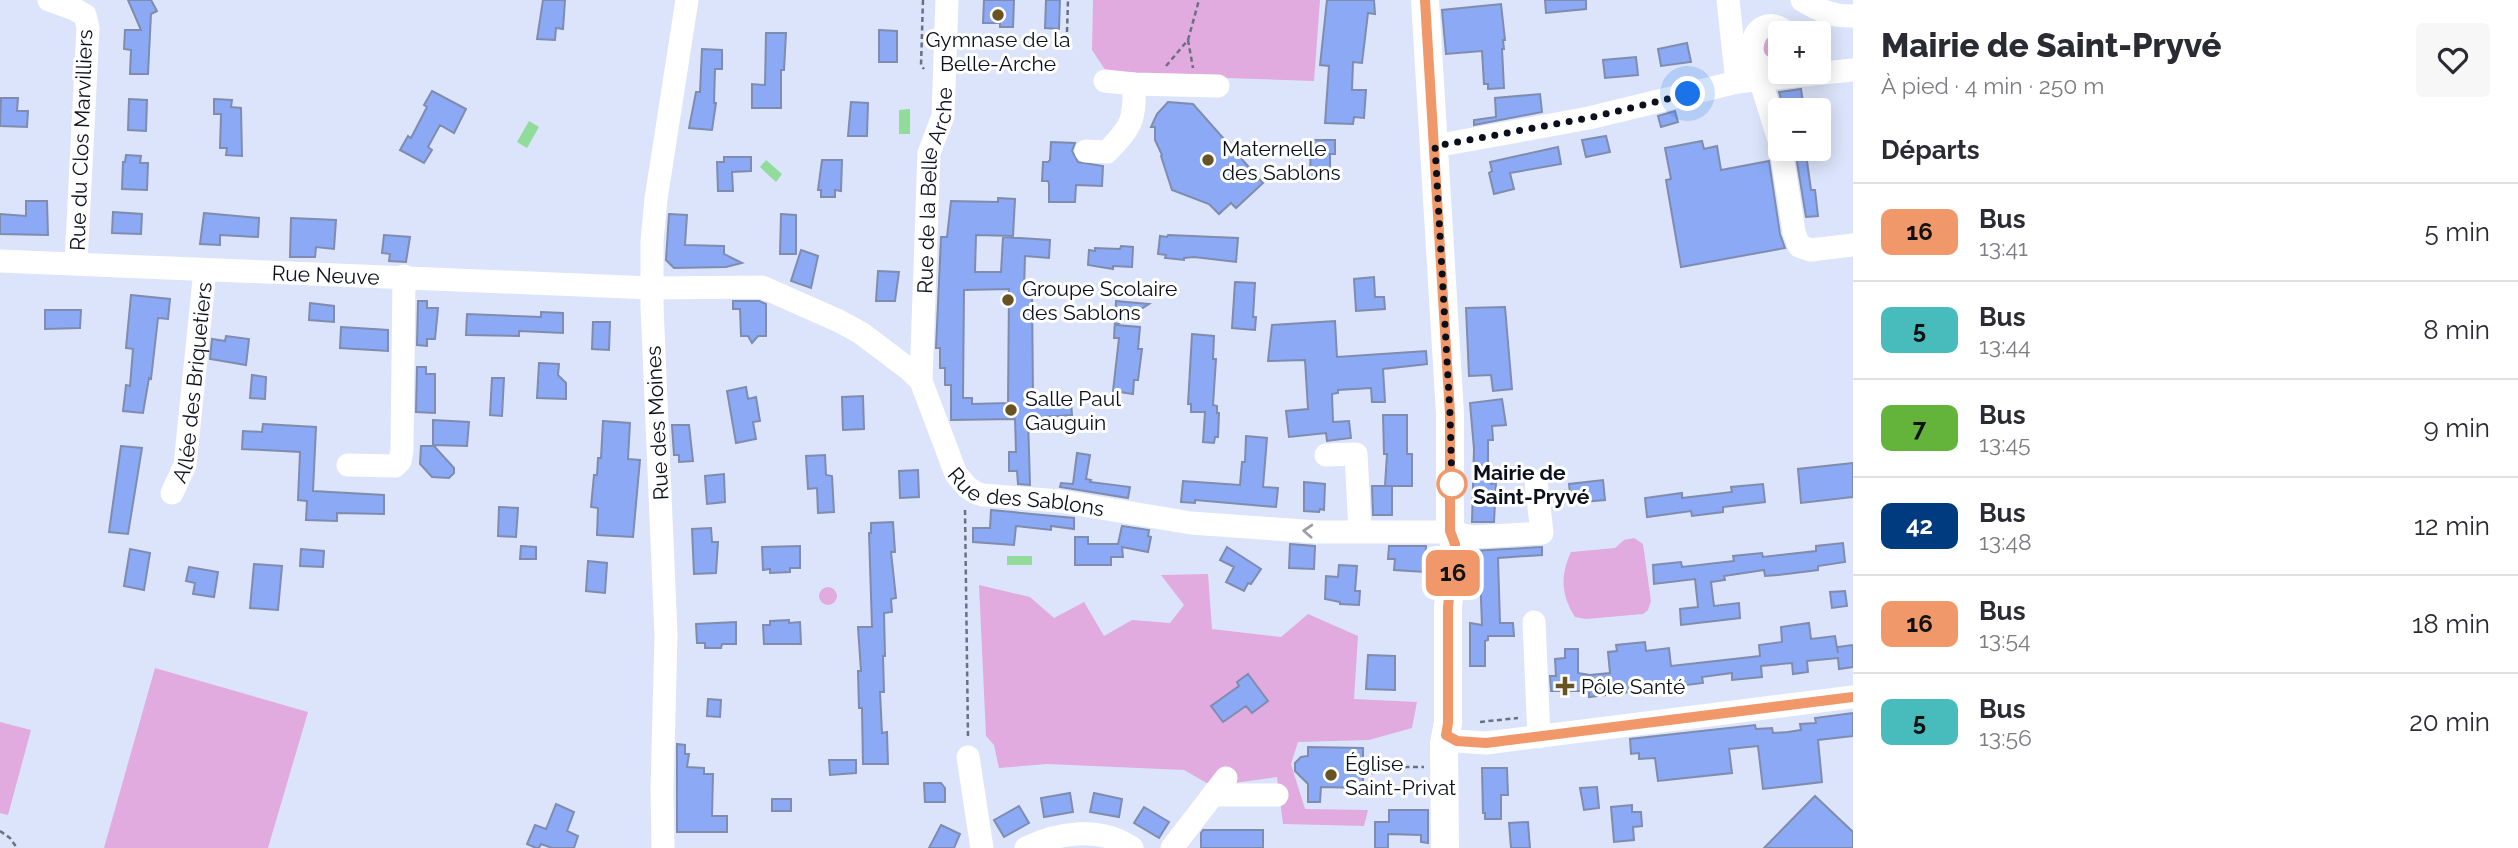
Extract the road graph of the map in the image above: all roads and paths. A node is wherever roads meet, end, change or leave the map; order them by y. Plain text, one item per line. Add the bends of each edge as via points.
1 (49, 0) edge
2 (687, 0) edge
3 (923, 0) edge
4 (947, 0) edge
5 (1068, 0) edge
6 (1199, 0) edge
7 (1425, 0) edge
8 (1728, 0) edge
9 (1805, 1) edge
10 (1853, 16) edge
11 (1794, 21) edge
12 (1768, 27) edge
13 (1067, 32) dead end
14 (1188, 40) junction
15 (1742, 49) junction
16 (1853, 70) edge
17 (927, 73) dead end
18 (1766, 74) edge
19 (1105, 81) dead end
20 (1142, 84) junction
21 (1207, 86) joint
22 (1771, 98) edge
23 (1435, 146) junction
24 (1086, 151) dead end
25 (1783, 161) edge
26 (1853, 245) edge
27 (0, 261) edge
28 (76, 263) junction
29 (205, 270) junction
30 (404, 276) junction
31 (651, 288) junction
32 (922, 382) junction
33 (1326, 455) dead end
34 (348, 465) dead end
35 (1536, 481) dead end
36 (173, 493) dead end
37 (964, 500) dead end
38 (1360, 531) junction
39 (1450, 531) junction
40 (1534, 622) dead end
41 (1853, 697) edge
42 (1446, 735) junction
43 (1539, 737) junction
44 (968, 757) joint
45 (1445, 766) junction
46 (1396, 767) dead end
47 (1277, 795) dead end
48 (0, 831) edge
49 (17, 848) edge
50 (663, 848) edge
51 (982, 848) edge
52 (1026, 848) edge
53 (1132, 848) edge
54 (1172, 848) edge
55 (1445, 848) edge

1 - 28 street, Rue du Clos Marvilliers via 85,15 88,27
2 - 31 street, Rue des Moines via 656,199
3 - 17 path via 921,65
4 - 32 street, Rue de la Belle Arche via 943,116 929,153
5 - 13 path
6 - 14 path
7 - 23 main road
8 - 15 street
9 - 10 street via 1826,13
9 - 11 street
12 - 15 street
14 - 20 path
14 - 21 path
15 - 18 street
15 - 18 street via 1765,67
16 - 18 street
18 - 22 street
18 - 23 street via 1589,118
19 - 20 street
20 - 21 street
20 - 24 street via 1129,129 1108,152
23 - 39 main road via 1450,414
25 - 26 street via 1800,246 1811,250
27 - 28 street, Rue Neuve
28 - 29 street, Rue Neuve
29 - 30 street, Rue Neuve
29 - 36 street, Allée des Briquetiers via 185,465
30 - 31 street, Rue Neuve
30 - 34 street via 400,461 395,466
31 - 32 street via 773,290 861,334
31 - 50 street, Rue des Moines via 665,600
38 -> 32 street, Rue des Sablons via 1191,523 1059,501 976,494 956,474
33 - 38 street via 1356,454
35 - 39 street, Rue des Sablons via 1542,533 1473,537
37 - 44 path
38 - 39 street, Rue des Sablons
39 - 42 main road via 1440,549 1439,566 1440,711
40 - 43 street
41 - 43 street
42 - 43 street via 1457,741 1486,743
42 - 45 main road
44 - 51 street
45 - 46 path
45 - 55 main road
47 - 54 street via 1219,795 1221,785
48 - 49 path
52 - 53 street via 1089,832

